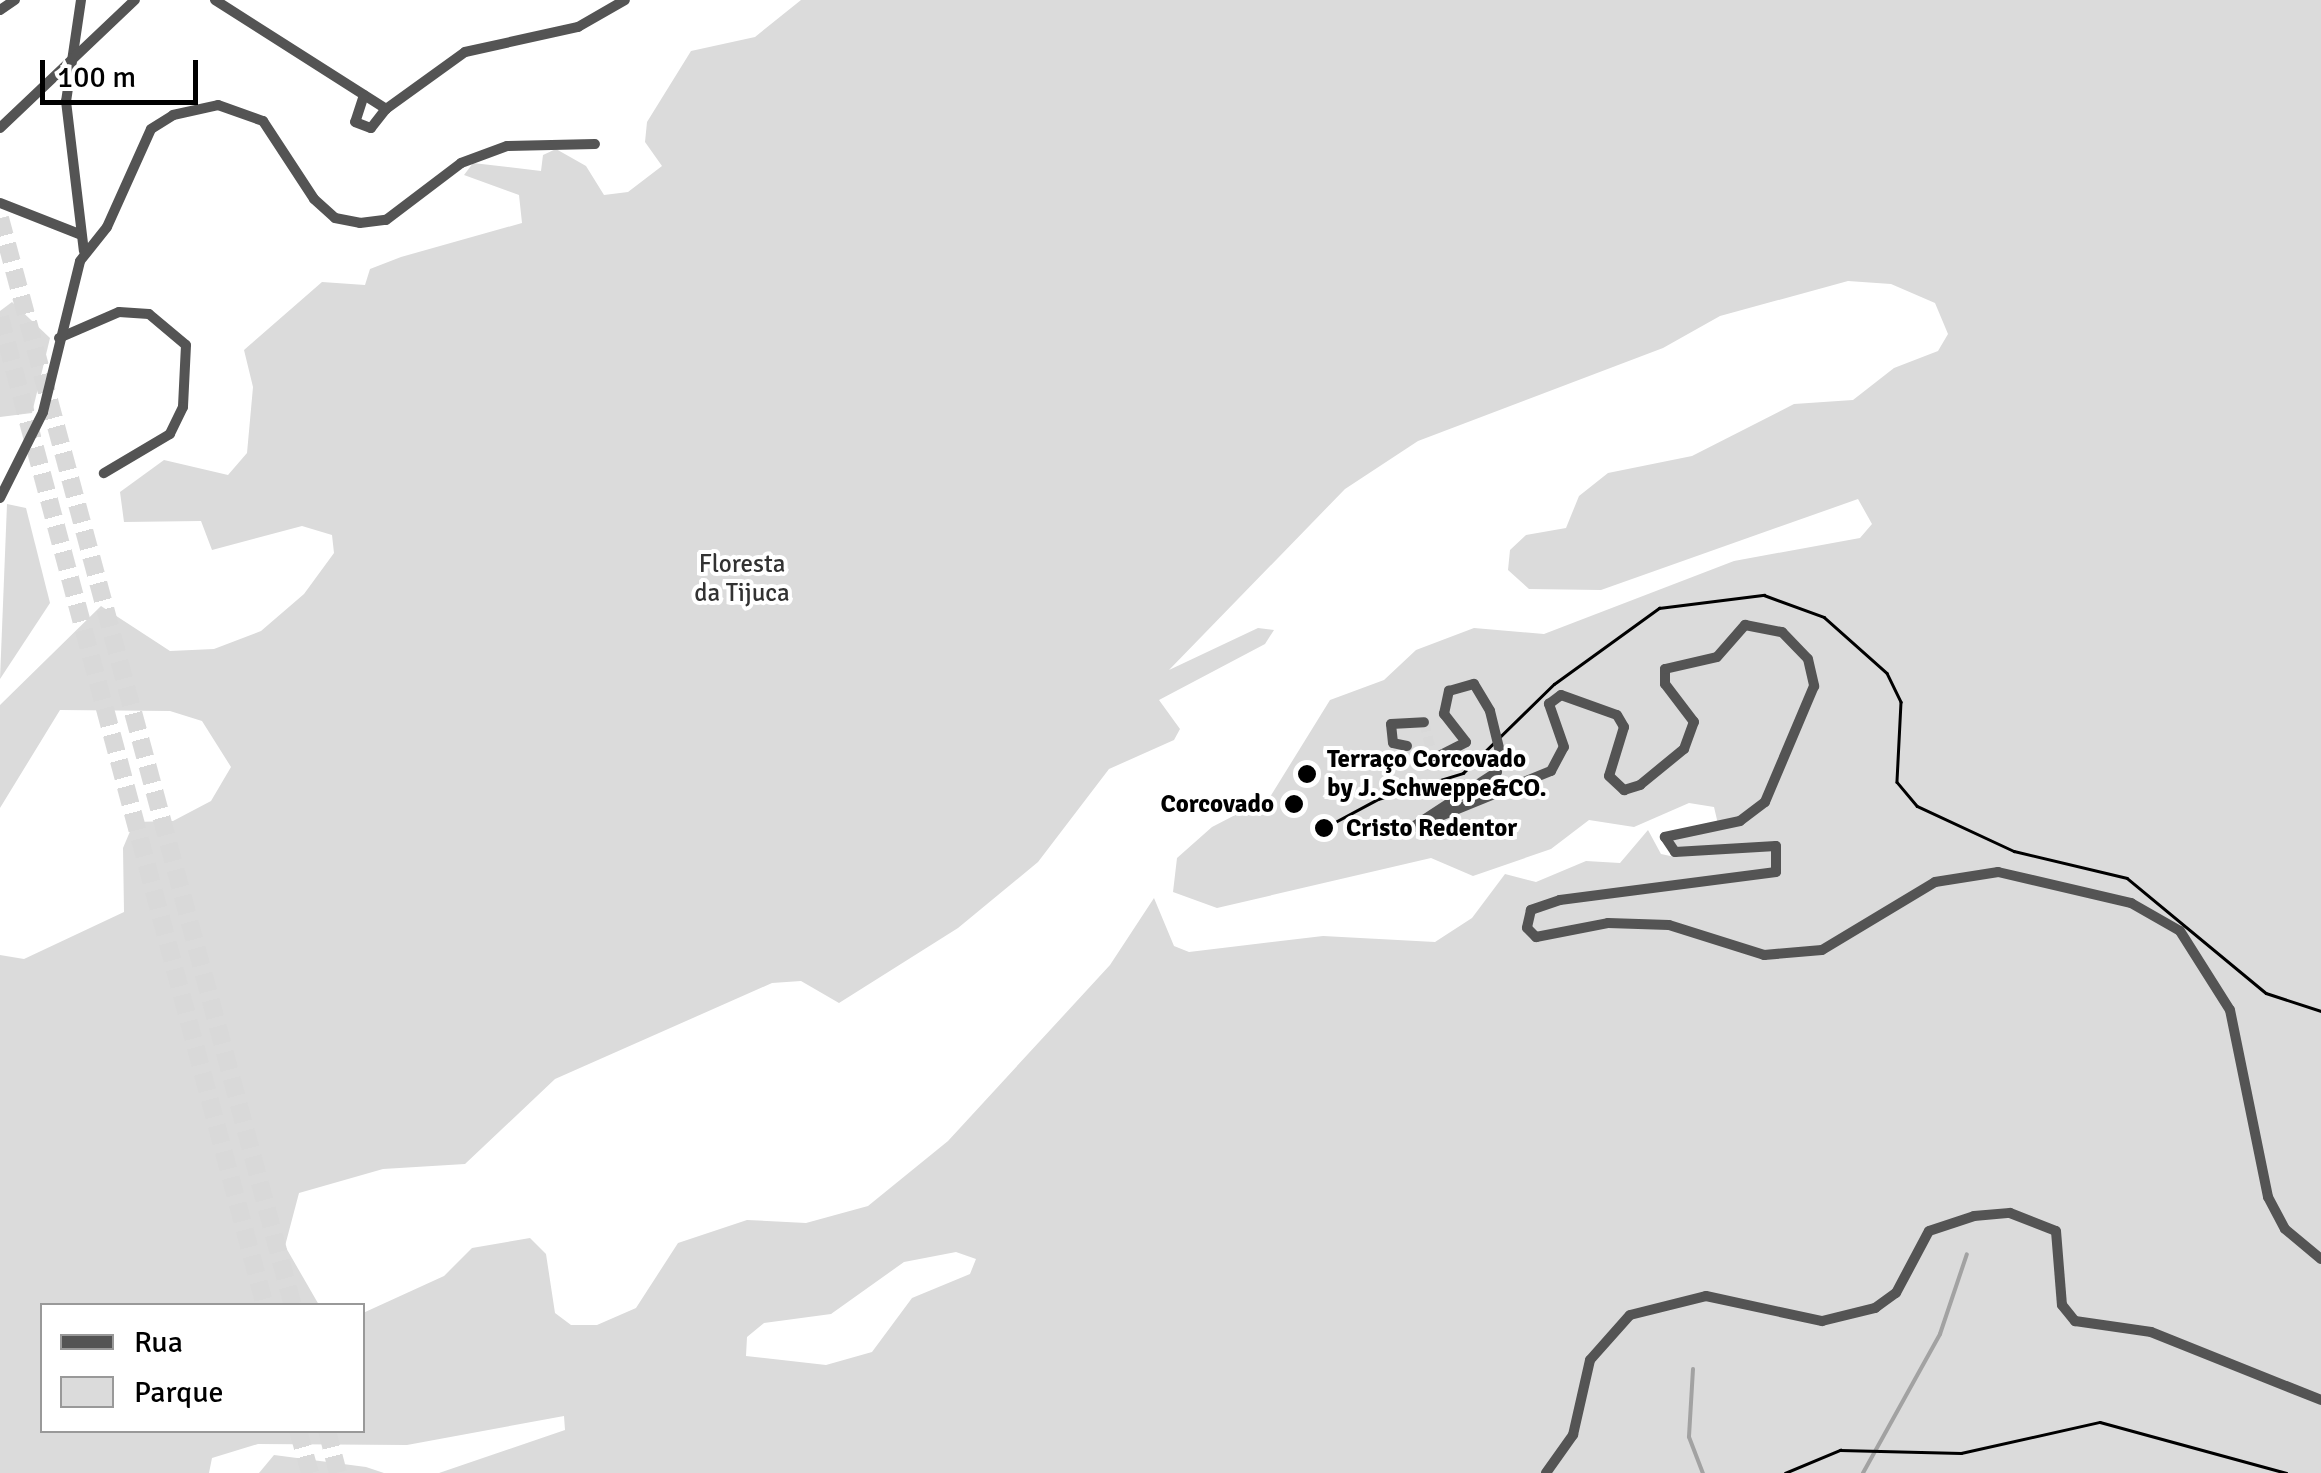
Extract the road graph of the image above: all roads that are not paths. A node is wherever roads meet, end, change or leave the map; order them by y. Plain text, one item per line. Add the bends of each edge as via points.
1 (15, 0) edge
2 (81, 0) edge
3 (136, 0) edge
4 (215, 0) edge
5 (625, 0) edge
6 (0, 10) edge
7 (68, 68) junction
8 (364, 95) junction
9 (386, 110) junction
10 (0, 128) edge
11 (595, 144) dead end
12 (0, 203) edge
13 (79, 234) junction
14 (84, 252) junction
15 (59, 338) junction
16 (104, 474) dead end
17 (0, 498) edge
18 (1424, 722) dead end
19 (1406, 746) dead end
20 (1433, 760) dead end
21 (2321, 1259) edge
22 (2321, 1400) edge
23 (1546, 1473) edge

1 - 6 street
2 - 7 street
3 - 7 street via 96,29
4 - 8 street
5 - 9 street via 578,27 466,52
7 - 10 street
7 - 13 street
8 - 9 street
8 - 9 street via 355,122 371,128
11 - 14 street via 507,146 462,163 386,220 360,223 336,218 314,199 263,122 196,106 151,129 107,228
12 - 13 street
13 - 14 street
14 - 15 street
15 - 16 street via 119,312 148,314 186,345 183,408 170,434
15 - 17 street via 43,412
18 - 19 street via 1391,724 1393,743
20 - 21 street, bridge via 1466,742 1444,714 1449,690 1474,684 1490,712 1500,752 1497,772 1414,827 1552,771 1564,747 1549,704 1562,695 1617,715 1624,726 1609,776 1624,790 1640,785 1691,734 1690,708 1665,684 1665,669 1718,657 1745,625 1782,632 1808,659 1814,686 1765,802 1740,820 1666,837 1675,852 1776,846 1776,872 1560,900 1530,910 1527,928 1536,936 1608,923 1669,925 1764,955 1822,950 1935,882 1998,872 2131,903 2180,932 2230,1010 2268,1197 2285,1228
22 - 23 street via 2151,1332 2074,1321 2062,1304 2056,1231 2010,1214 1974,1216 1929,1232 1896,1293 1875,1308 1822,1322 1706,1296 1630,1315 1590,1360 1573,1436

